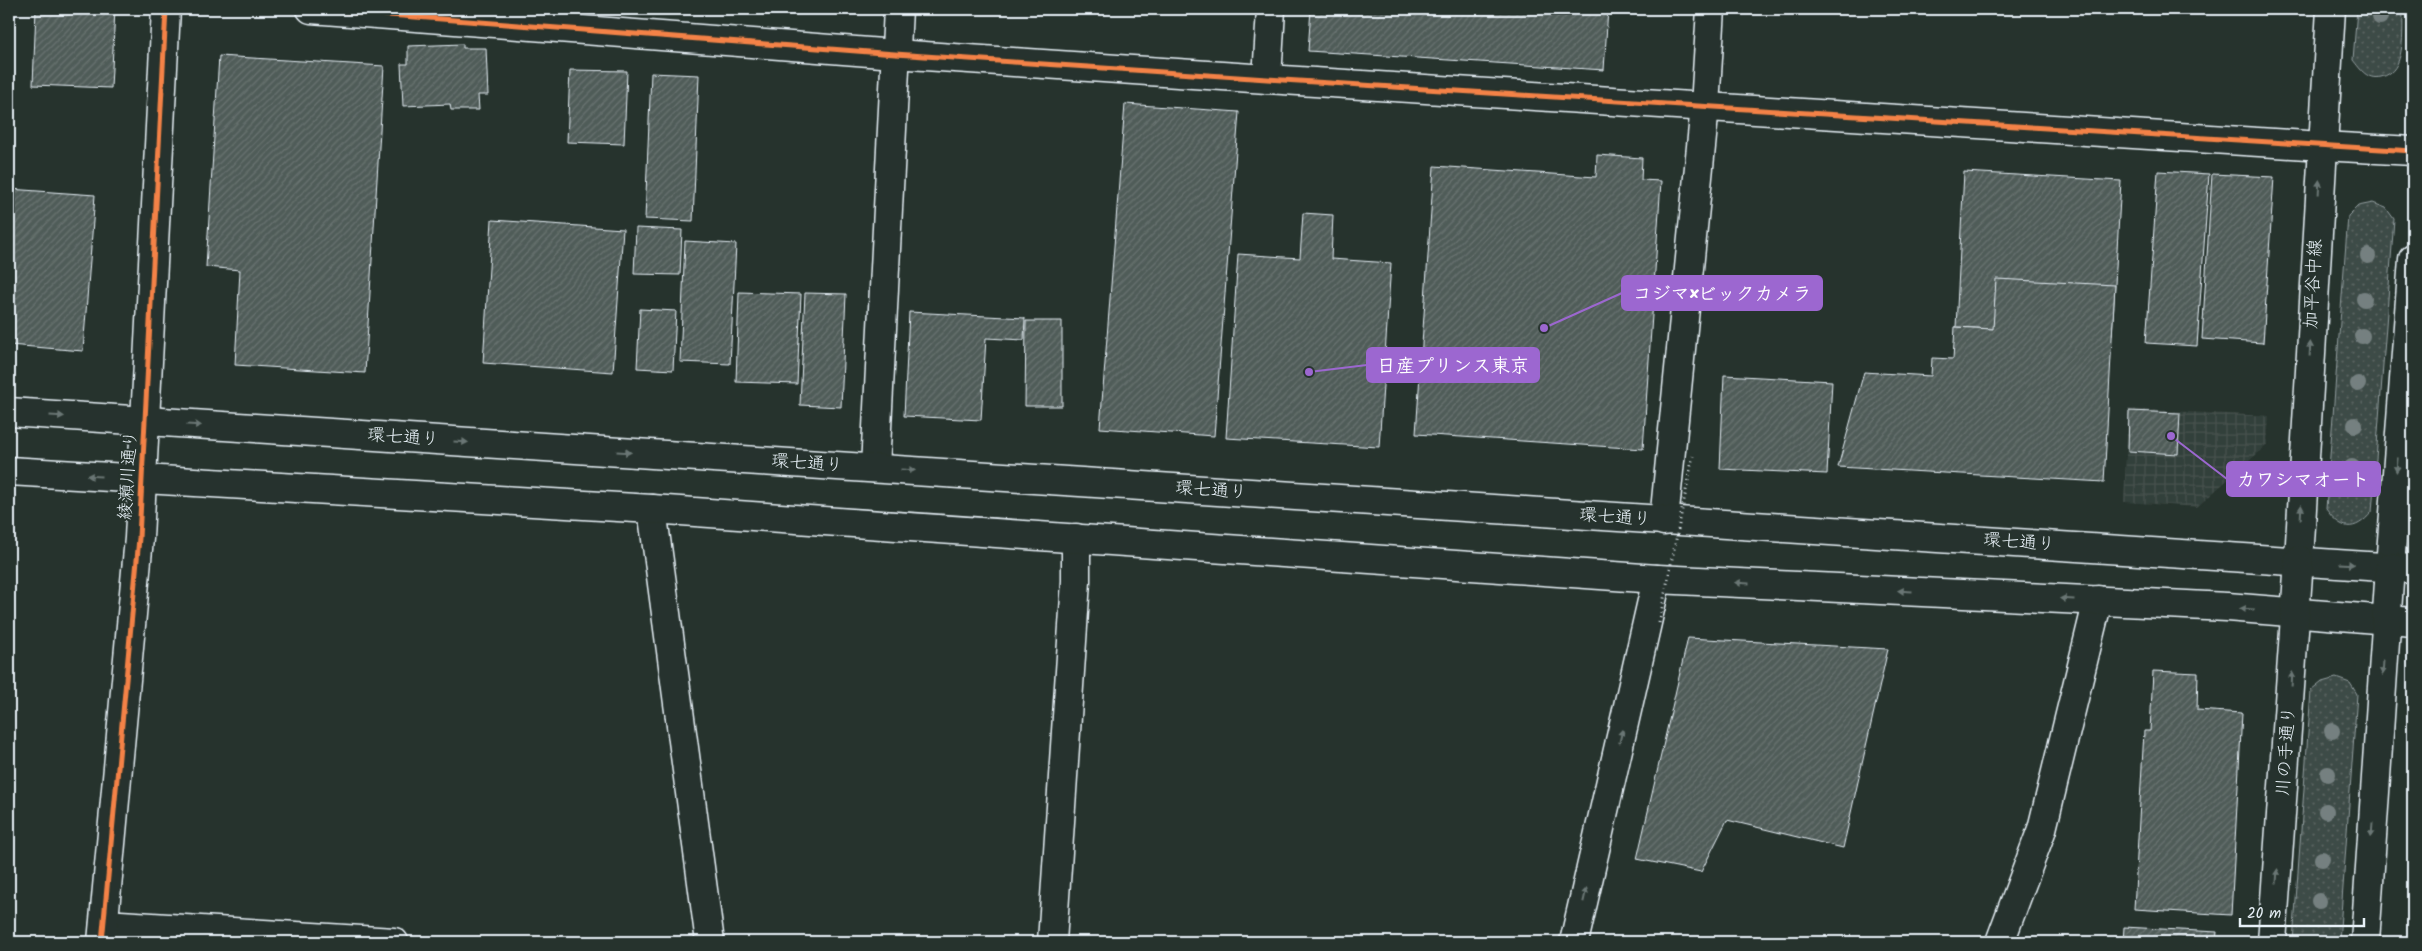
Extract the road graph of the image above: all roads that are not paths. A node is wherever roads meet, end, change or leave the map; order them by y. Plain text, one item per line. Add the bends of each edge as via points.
1 (166, 9) edge
2 (311, 9) edge
3 (898, 9) edge
4 (1271, 9) edge
5 (1711, 9) edge
6 (2331, 9) edge
7 (895, 54) junction
8 (1267, 79) junction
9 (1705, 106) junction
10 (2322, 146) junction
11 (2413, 151) edge
12 (2413, 259) edge
13 (9, 412) edge
14 (146, 422) junction
15 (875, 468) junction
16 (9, 471) edge
17 (142, 478) junction
18 (652, 509) junction
19 (1664, 521) junction
20 (1076, 538) junction
21 (2299, 560) junction
22 (2402, 568) edge
23 (1657, 579) junction
24 (2098, 600) junction
25 (2295, 612) junction
26 (2386, 620) junction
27 (2413, 622) edge
28 (103, 933) edge
29 (394, 942) edge
30 (710, 942) edge
31 (1052, 942) edge
32 (1574, 942) edge
33 (2000, 942) edge
34 (2272, 942) edge
35 (2365, 942) edge

1 - 14 street, 綾瀬川通り
2 - 7 street
3 - 7 street
4 - 8 street
5 - 9 street
6 - 10 street, 加平谷中線
7 - 8 street
7 - 15 street
8 - 9 street
9 - 10 street
9 - 19 street
10 - 11 street
21 -> 10 street, 加平谷中線
12 -> 22 street
13 -> 14 street, 環七通り
14 -> 15 street, 環七通り
14 - 17 street, 綾瀬川通り
15 -> 19 street, 環七通り
17 -> 16 street
17 - 18 street
17 - 28 street, 綾瀬川通り
18 - 20 street
18 - 30 street
19 - 21 street, 環七通り
20 - 23 street
20 - 31 street via 1076,581
21 -> 22 street, 環七通り
21 - 25 street, 川の手通り
22 - 26 street
24 -> 23 street
32 -> 23 street
25 -> 24 street
24 - 33 street via 2042,829
25 - 26 street
34 -> 25 street, 川の手通り
26 - 27 street
26 -> 35 street
28 - 29 street

